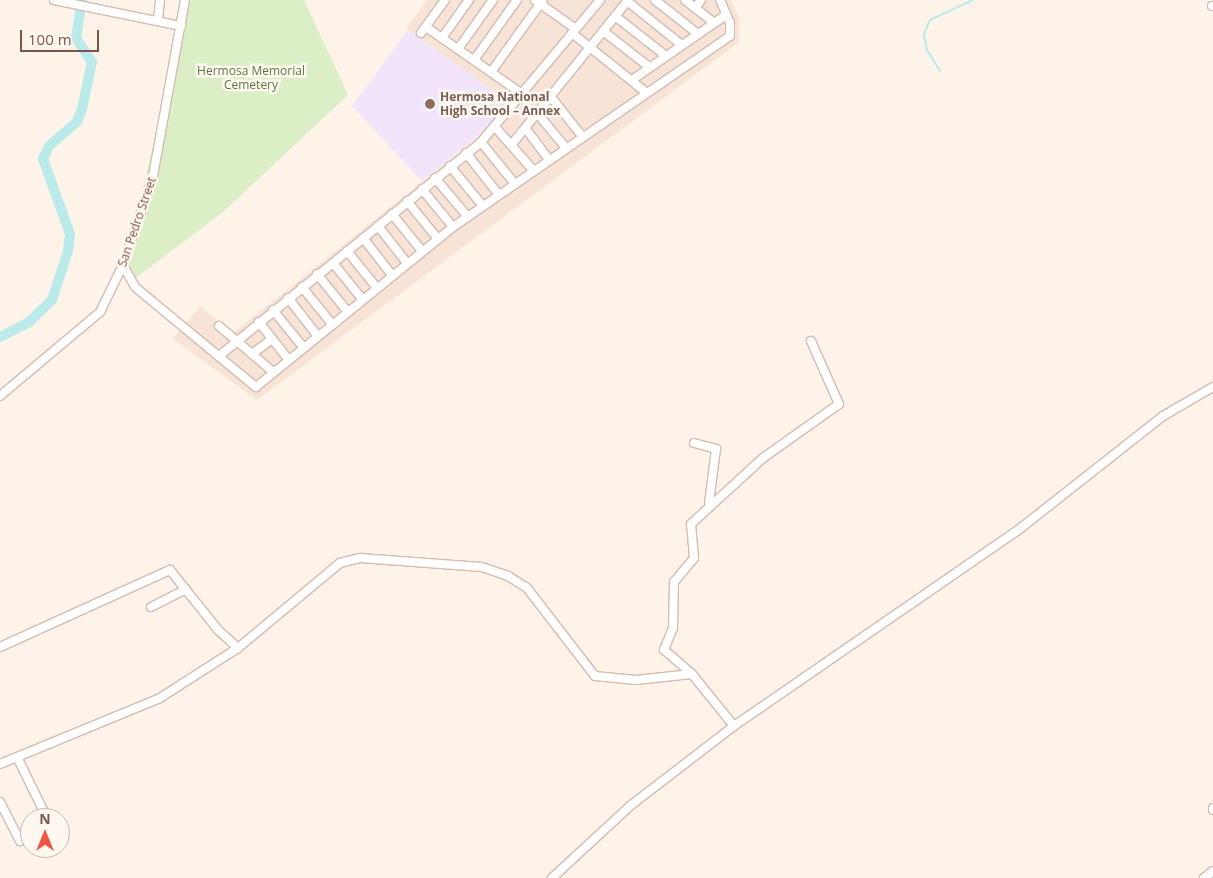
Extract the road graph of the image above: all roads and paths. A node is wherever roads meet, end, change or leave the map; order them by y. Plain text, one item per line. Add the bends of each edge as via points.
1 (54, 0) edge
2 (160, 0) edge
3 (185, 0) edge
4 (445, 0) edge
5 (470, 0) edge
6 (493, 0) edge
7 (517, 0) edge
8 (600, 0) edge
9 (655, 0) edge
10 (684, 0) edge
11 (701, 0) edge
12 (720, 0) edge
13 (540, 1) edge
14 (628, 1) edge
15 (74, 3) edge
16 (695, 8) junction
17 (726, 15) junction
18 (615, 16) junction
19 (158, 20) junction
20 (714, 23) junction
21 (181, 26) junction
22 (574, 31) junction
23 (603, 31) junction
24 (698, 34) junction
25 (442, 38) junction
26 (682, 45) junction
27 (590, 47) junction
28 (458, 49) junction
29 (666, 56) junction
30 (474, 60) junction
31 (650, 67) junction
32 (491, 72) junction
33 (632, 80) junction
34 (647, 93) junction
35 (524, 95) junction
36 (551, 97) junction
37 (537, 113) junction
38 (496, 128) junction
39 (526, 129) junction
40 (582, 136) junction
41 (481, 142) junction
42 (512, 144) junction
43 (566, 148) junction
44 (466, 154) junction
45 (549, 159) junction
46 (450, 166) junction
47 (533, 170) junction
48 (435, 178) junction
49 (515, 184) junction
50 (422, 189) junction
51 (499, 195) junction
52 (407, 201) junction
53 (483, 206) junction
54 (392, 214) junction
55 (468, 217) junction
56 (378, 226) junction
57 (453, 227) junction
58 (363, 238) junction
59 (438, 238) junction
60 (347, 251) junction
61 (422, 251) junction
62 (332, 263) junction
63 (407, 263) junction
64 (123, 265) junction
65 (317, 274) junction
66 (392, 275) junction
67 (302, 287) junction
68 (377, 288) junction
69 (288, 298) junction
70 (362, 299) junction
71 (273, 310) junction
72 (347, 311) junction
73 (259, 322) junction
74 (332, 324) junction
75 (219, 326) dead end
76 (317, 335) junction
77 (272, 339) junction
78 (236, 340) junction
79 (811, 341) dead end
80 (303, 347) junction
81 (252, 354) junction
82 (219, 356) junction
83 (288, 359) junction
84 (272, 371) junction
85 (1213, 387) edge
86 (0, 396) edge
87 (694, 443) dead end
88 (709, 502) junction
89 (186, 589) junction
90 (151, 607) dead end
91 (0, 647) edge
92 (238, 648) junction
93 (692, 674) junction
94 (734, 726) junction
95 (17, 757) junction
96 (0, 764) edge
97 (0, 802) edge
98 (42, 808) edge
99 (20, 841) dead end
100 (1213, 871) edge
101 (552, 878) edge
102 (1204, 878) edge

1 - 15 street
2 - 19 street
3 - 21 street, San Pedro Street
4 - 25 street via 423,30
5 - 25 street
6 - 28 street
7 - 30 street
8 - 22 street
9 - 24 street
10 - 16 street
11 - 16 street
12 - 17 street
13 - 22 street
13 - 32 street
14 - 18 street
14 - 26 street
15 - 19 street
16 - 20 street
17 - 20 street
17 - 34 street via 730,36
18 - 23 street
18 - 29 street
19 - 21 street
20 - 24 street
21 - 64 street, San Pedro Street via 153,176
22 - 27 street
22 - 35 street
23 - 27 street
23 - 31 street
24 - 26 street
25 - 28 street
26 - 29 street
27 - 33 street
27 - 36 street
28 - 30 street
29 - 31 street
30 - 32 street
31 - 33 street
32 - 35 street
33 - 34 street
34 - 40 street
35 - 38 street
36 - 37 street
36 - 40 street
37 - 39 street
37 - 43 street
38 - 41 street
38 - 42 street
39 - 42 street
39 - 45 street
40 - 43 street
41 - 44 street
41 - 49 street
42 - 47 street
43 - 45 street
44 - 46 street
44 - 51 street
45 - 47 street
46 - 48 street
46 - 53 street
47 - 49 street
48 - 50 street
48 - 55 street
49 - 51 street
50 - 52 street
50 - 57 street
51 - 53 street
52 - 54 street
52 - 59 street
53 - 55 street
54 - 56 street
54 - 61 street
55 - 57 street
56 - 58 street
56 - 63 street
57 - 59 street
58 - 60 street
58 - 66 street
59 - 61 street
60 - 62 street
60 - 68 street
61 - 63 street
62 - 65 street
62 - 70 street
63 - 66 street
64 - 82 street via 135,288
64 - 86 street, San Pedro Street via 100,312
65 - 67 street
65 - 72 street
66 - 68 street
67 - 69 street
67 - 74 street
68 - 70 street
69 - 71 street
69 - 76 street
70 - 72 street
71 - 73 street
71 - 80 street
72 - 74 street
73 - 77 street
73 - 78 street
74 - 76 street
75 - 78 street
76 - 80 street
77 - 81 street
77 - 83 street
78 - 81 street
78 - 82 street
79 - 88 street via 839,404
80 - 83 street
81 - 84 street
82 - 84 street via 256,387
83 - 84 street
85 - 94 street via 1163,416 1017,531
87 - 88 street via 716,450
88 - 93 street via 690,524 694,558 674,582 673,628 664,650
89 - 90 street
89 - 91 street via 170,570
89 - 92 street
92 - 93 street via 340,564 360,558 482,567 508,576 527,588 595,676 606,681
92 - 95 street via 160,698
93 - 94 street
94 - 101 street via 630,806
95 - 96 street
95 - 98 street
97 - 99 street
100 - 102 street

